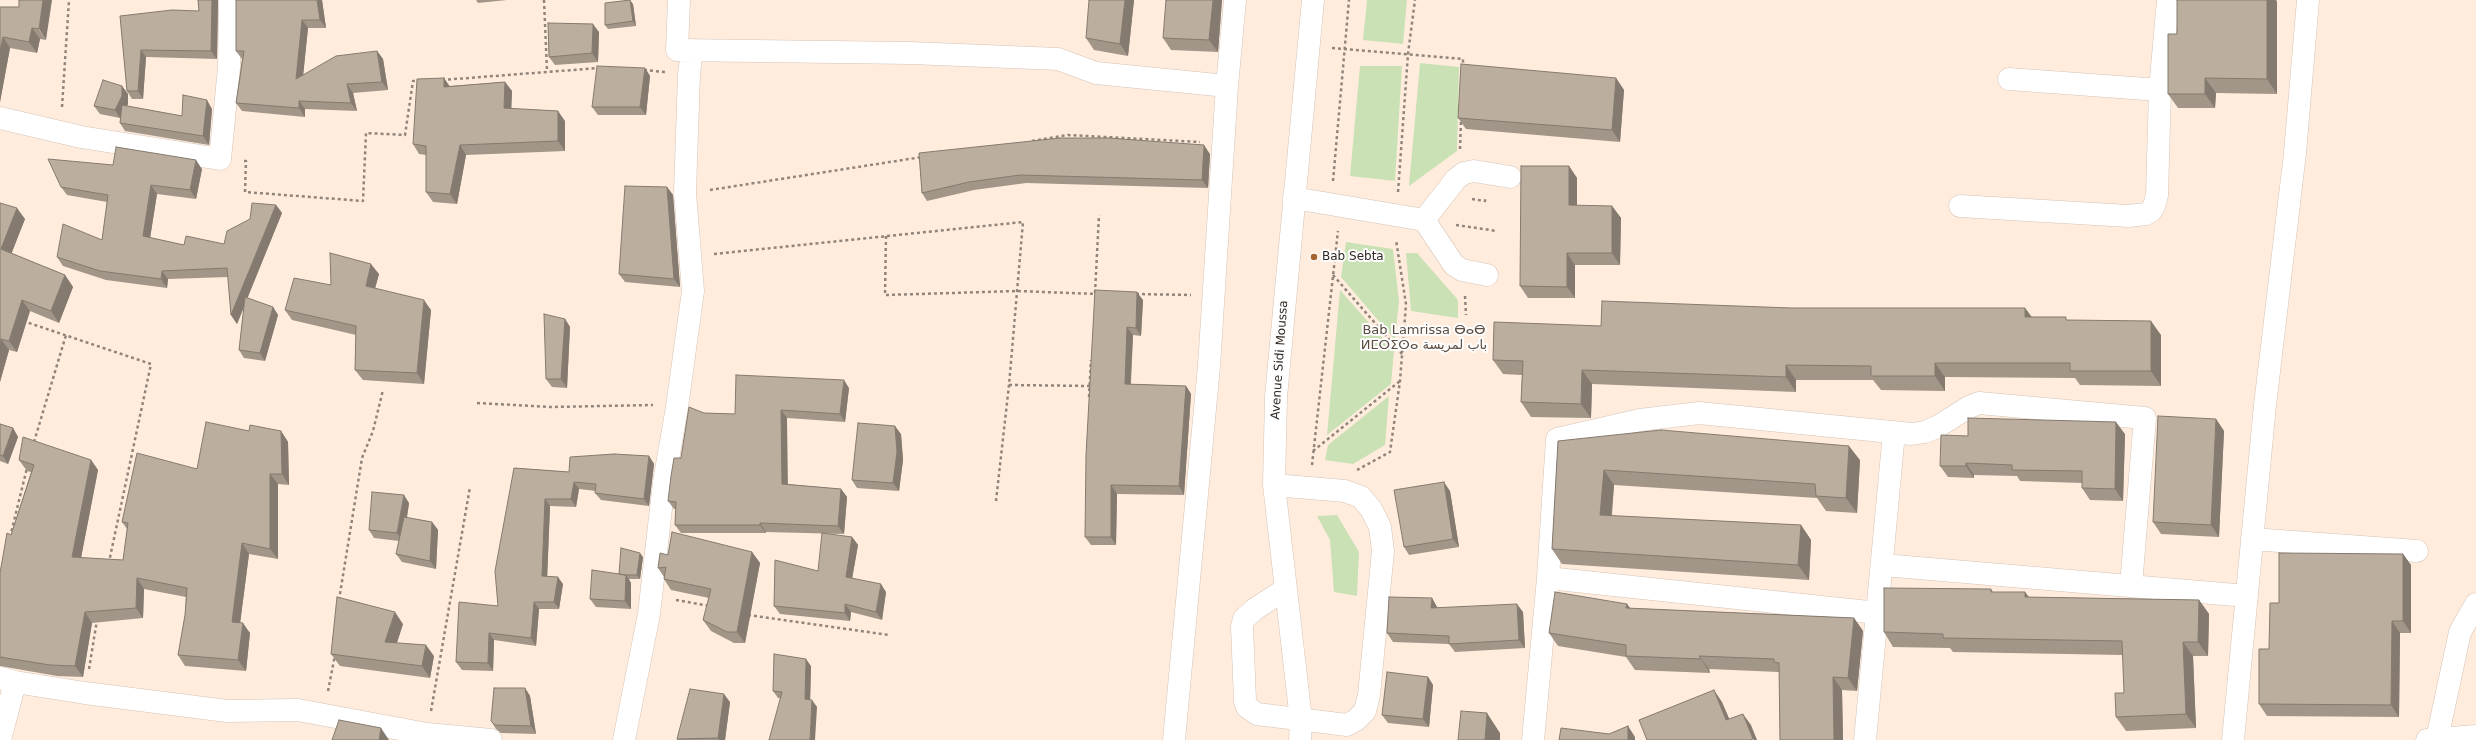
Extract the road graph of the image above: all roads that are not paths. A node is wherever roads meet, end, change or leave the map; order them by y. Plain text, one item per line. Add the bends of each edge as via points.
1 (230, 0) edge
2 (679, 0) edge
3 (1235, 0) edge
4 (1313, 0) edge
5 (2168, 0) edge
6 (2308, 0) edge
7 (692, 50) junction
8 (2009, 79) dead end
9 (1227, 86) junction
10 (2160, 90) junction
11 (0, 118) edge
12 (1510, 177) dead end
13 (1294, 198) junction
14 (1960, 206) dead end
15 (1424, 220) junction
16 (1487, 275) dead end
17 (1894, 433) junction
18 (1274, 485) junction
19 (2252, 539) junction
20 (2417, 550) dead end
21 (1882, 565) junction
22 (1548, 578) junction
23 (2131, 585) junction
24 (1286, 589) junction
25 (2246, 596) junction
26 (2476, 604) edge
27 (1878, 613) junction
28 (8, 680) edge
29 (1300, 730) edge
30 (2476, 736) edge
31 (0, 740) edge
32 (491, 740) edge
33 (624, 740) edge
34 (1174, 740) edge
35 (1308, 740) edge
36 (1533, 740) edge
37 (1865, 740) edge
38 (2233, 740) edge
39 (2432, 740) edge

1 - 11 street via 229,68 220,159 61,132
2 - 7 street via 677,50
3 - 9 street
4 - 13 street, Avenue Sidi Moussa
5 - 10 street
6 - 19 street via 2295,153 2278,286
7 - 9 street via 1058,59 1096,73
7 - 33 street via 685,193 693,291 664,482 651,596
8 - 10 street
9 - 34 street via 1214,296
10 - 14 street via 2157,194 2154,206 2146,214 2128,216
12 - 15 street via 1474,171 1464,173 1456,179
13 - 15 street
13 - 18 street, Avenue Sidi Moussa via 1276,397
15 - 16 street via 1454,265 1462,270
17 - 21 street
17 - 22 street via 1699,413 1640,420 1557,439
17 - 23 street via 1925,432 1979,404 2145,418
18 - 24 street, Avenue Sidi Moussa
18 - 29 street via 1346,491 1361,497 1371,509 1380,527 1383,551 1369,695 1365,711 1347,725
19 - 20 street
19 - 25 street
21 - 23 street
21 - 27 street
22 - 27 street
22 - 36 street
23 - 25 street
24 - 29 street, Avenue Sidi Moussa
24 - 29 street via 1244,619 1242,626 1245,702 1256,714
25 - 38 street
26 - 39 street via 2460,632
27 - 37 street
28 - 31 street
28 - 32 street via 85,693 227,711 298,710 427,734
29 - 35 street, Avenue Sidi Moussa
30 - 39 street

